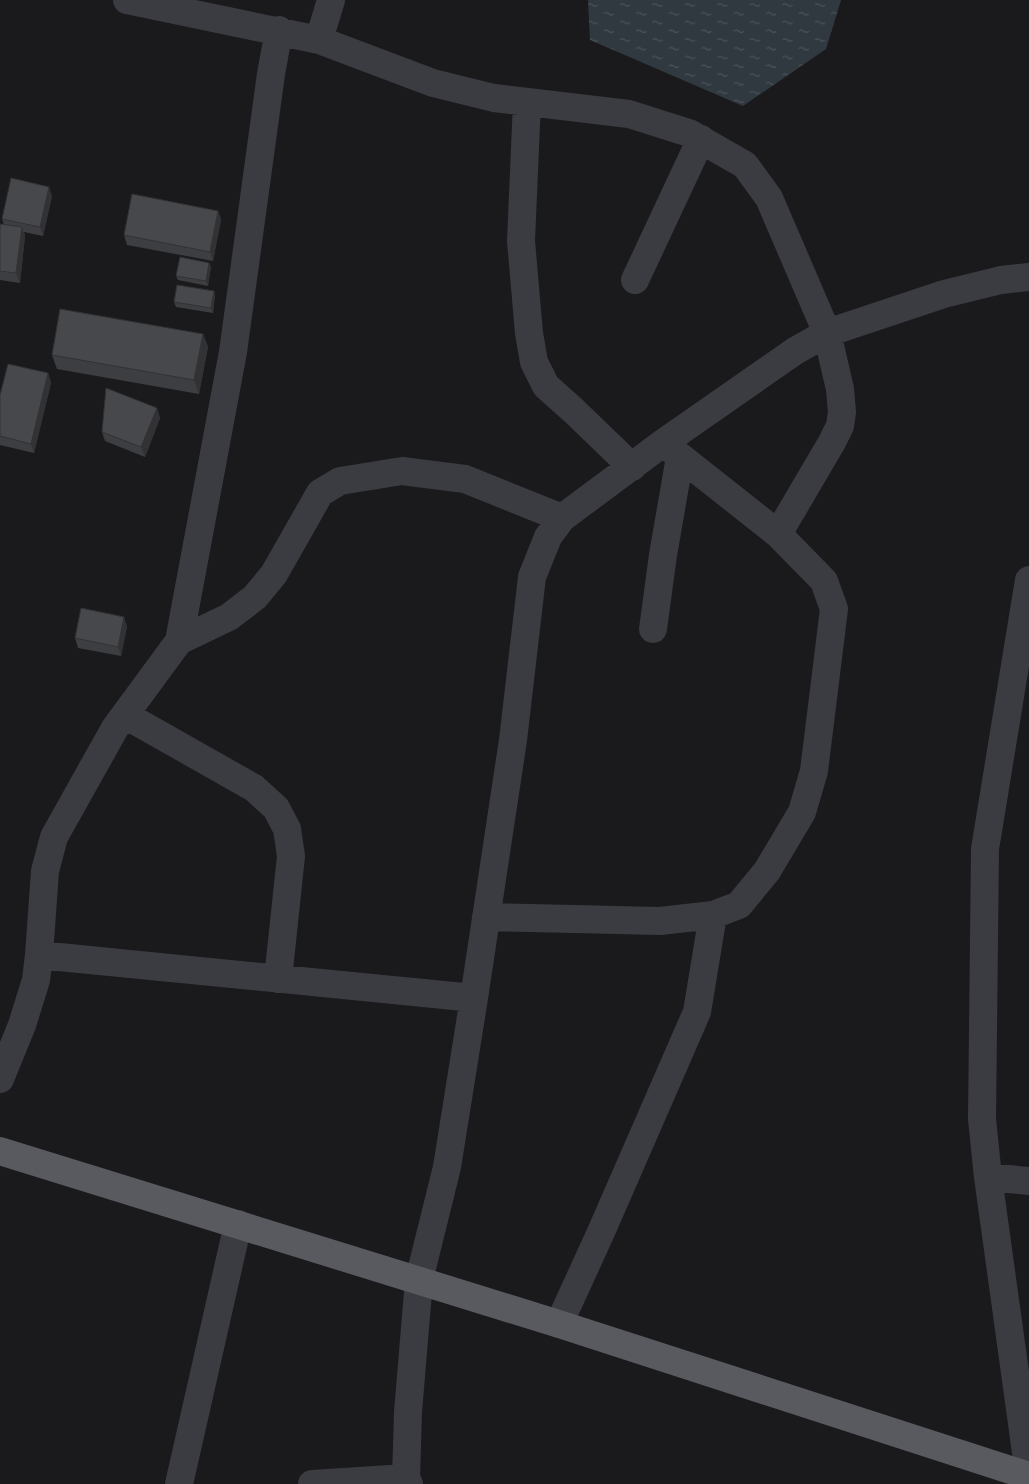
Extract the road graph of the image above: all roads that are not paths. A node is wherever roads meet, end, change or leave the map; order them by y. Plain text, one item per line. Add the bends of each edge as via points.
1 (127, 0) edge
2 (331, 0) edge
3 (279, 30) junction
4 (319, 40) junction
5 (527, 102) junction
6 (701, 139) junction
7 (1029, 277) edge
8 (635, 280) dead end
9 (827, 333) junction
10 (671, 450) junction
11 (632, 467) junction
12 (562, 518) junction
13 (778, 534) junction
14 (1028, 594) edge
15 (654, 629) dead end
16 (179, 641) junction
17 (124, 715) junction
18 (713, 915) junction
19 (486, 918) junction
20 (39, 955) junction
21 (278, 979) junction
22 (474, 998) junction
23 (0, 1079) edge
24 (0, 1151) edge
25 (988, 1177) junction
26 (1029, 1181) edge
27 (238, 1224) junction
28 (418, 1280) junction
29 (559, 1324) junction
30 (1022, 1373) edge
31 (1029, 1475) edge
32 (407, 1481) edge
33 (178, 1484) edge
34 (312, 1484) edge

1 - 3 street
2 - 4 street
3 - 4 street
3 - 16 street via 233,352
4 - 5 street via 433,83 494,98
5 - 6 street via 629,114
5 - 11 street via 521,241 534,362 546,386
6 - 8 street
6 - 9 street via 745,165 769,198
7 - 9 street via 1001,280 944,294
9 - 10 street via 788,355
9 - 13 street via 840,389 840,426
10 - 11 street
10 - 13 street
10 - 15 street
11 - 12 street
12 - 16 street via 465,479 402,471 340,481 320,493 274,574 255,597 229,617
12 - 19 street via 548,537 532,577 513,740
13 - 18 street via 824,581 834,609 814,771 802,812 768,871 740,906
14 - 25 street via 986,849 982,1119
16 - 17 street
17 - 20 street via 54,837 45,871
17 - 21 street via 254,788 276,808 287,829 291,856
18 - 19 street via 660,921
18 - 29 street via 697,1012
19 - 22 street
20 - 21 street
20 - 23 street via 36,980 22,1025
21 - 22 street
22 - 28 street via 447,1167
24 - 27 main road
25 - 26 street
25 - 30 street
27 - 28 main road
27 - 33 street
28 - 29 main road
28 - 32 street via 408,1412
29 - 31 main road
30 - 31 street
32 - 34 street

